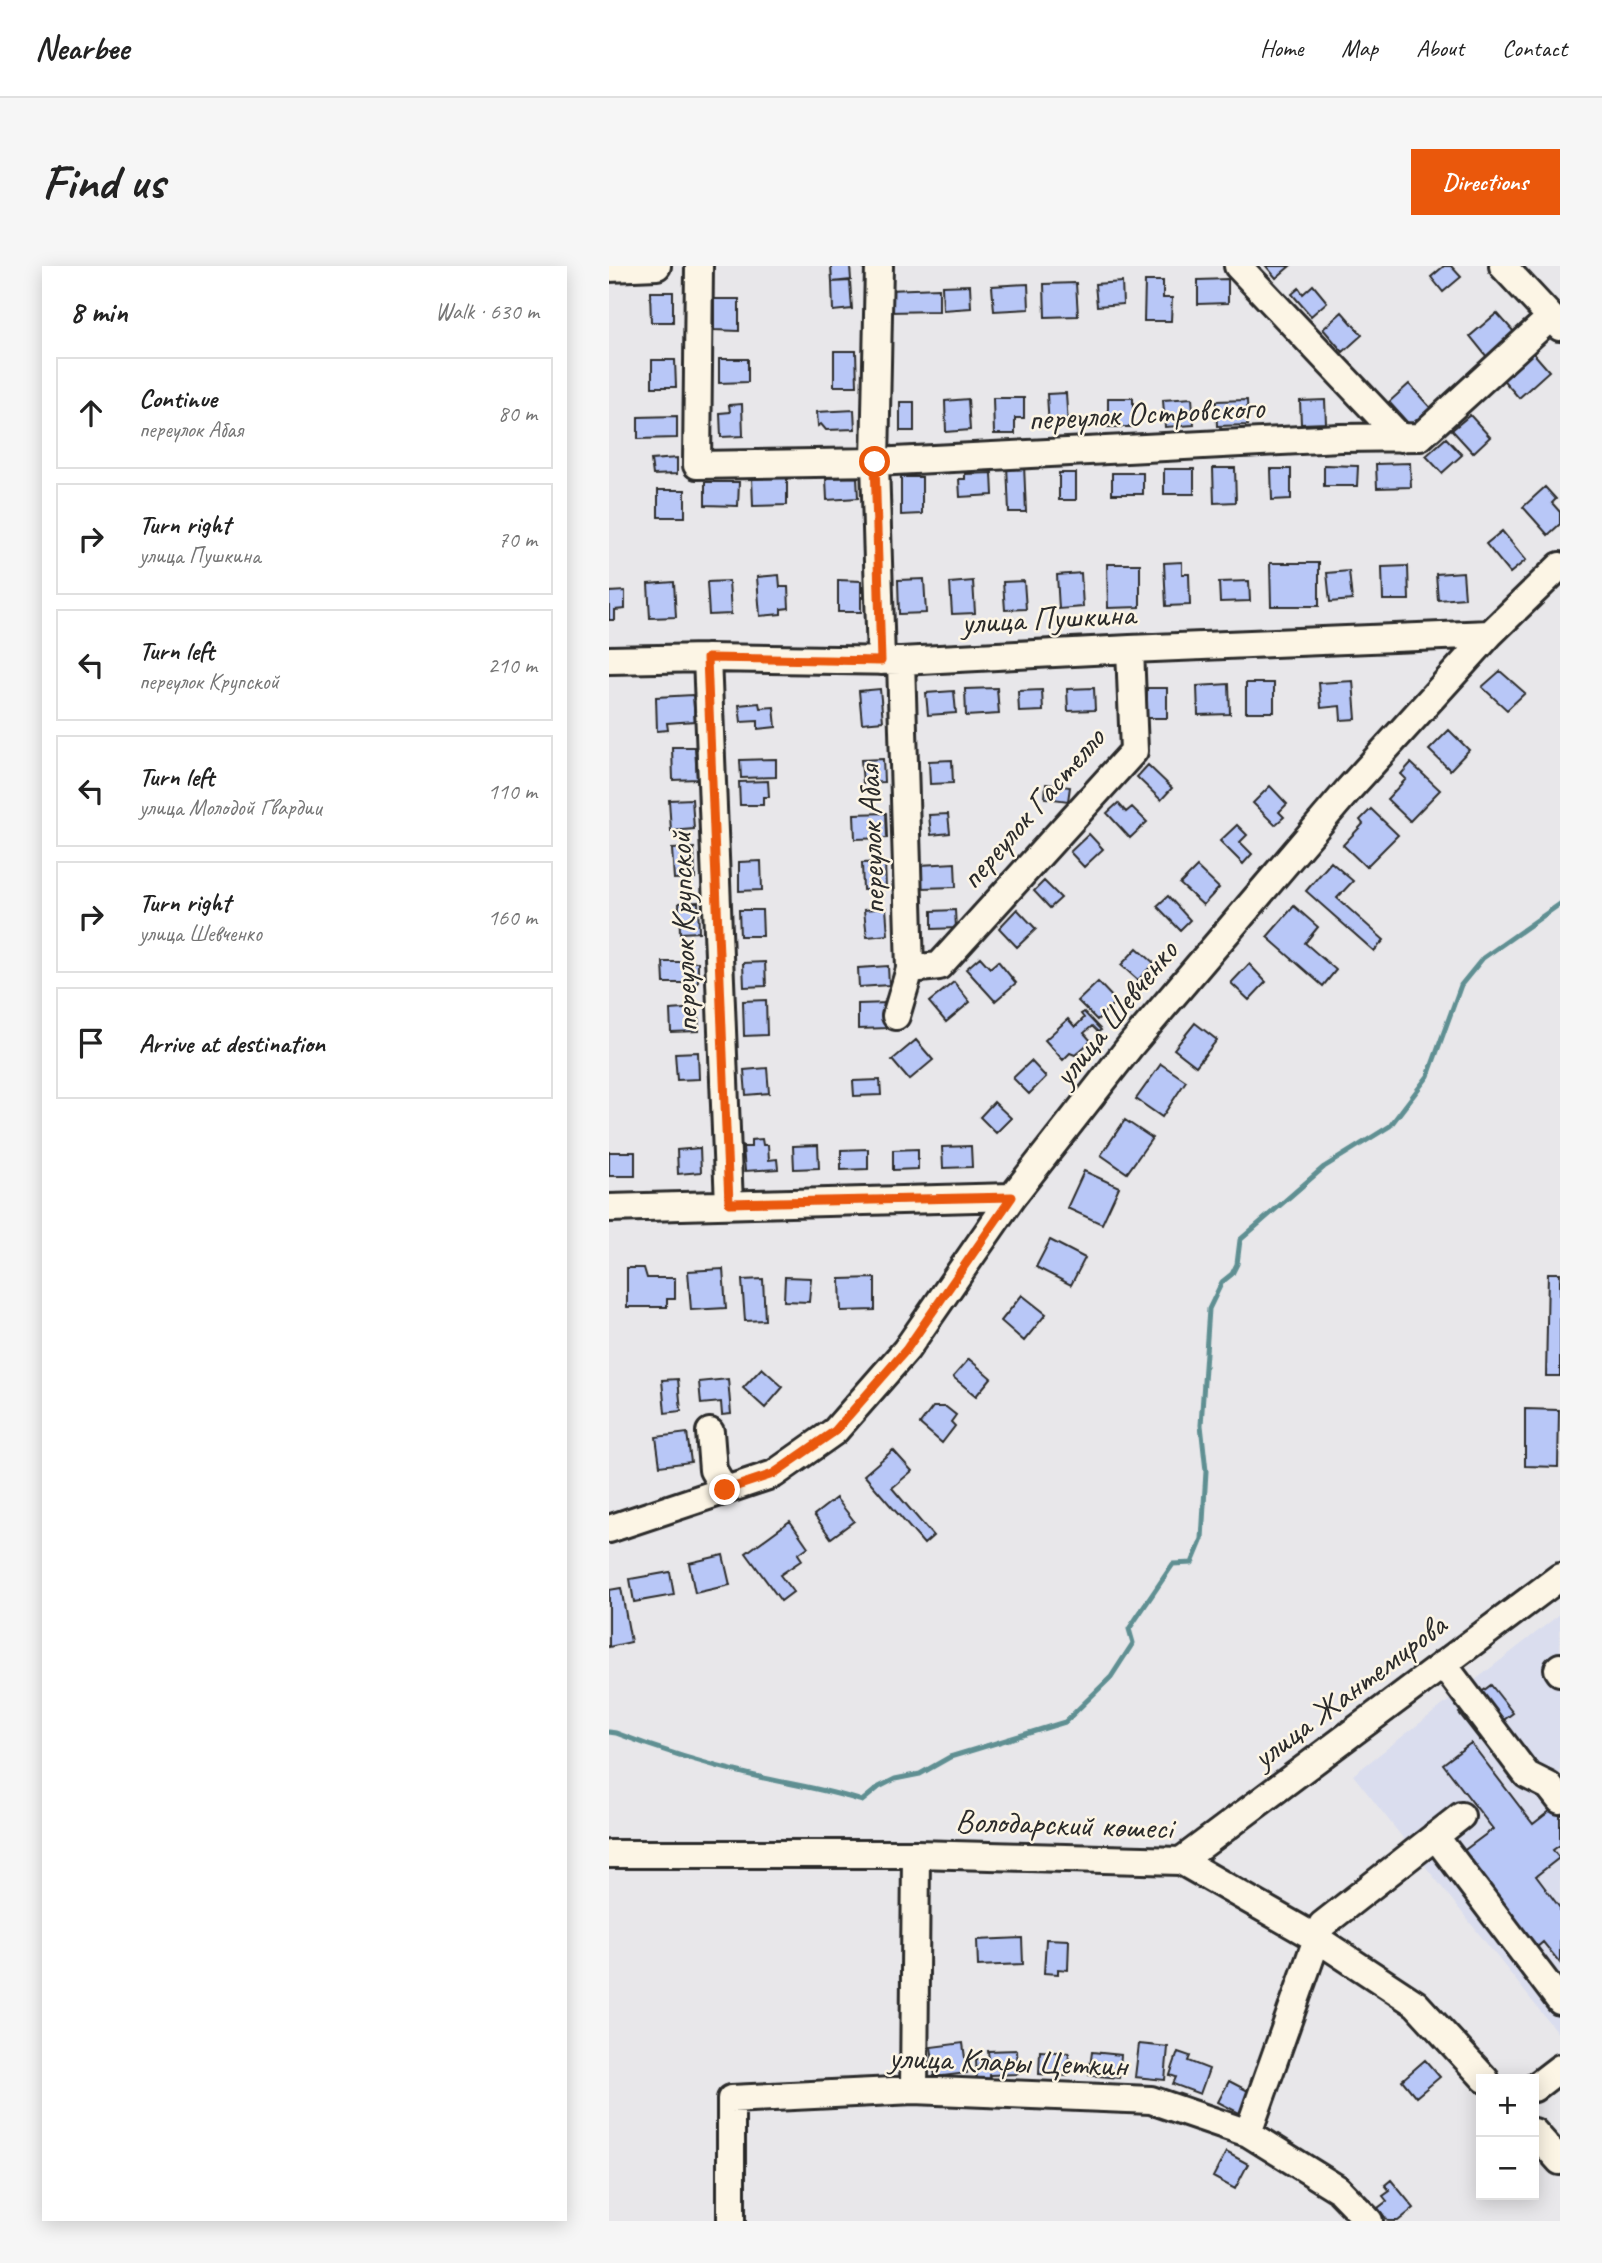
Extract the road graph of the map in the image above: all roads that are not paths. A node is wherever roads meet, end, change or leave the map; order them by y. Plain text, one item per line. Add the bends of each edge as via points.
1 (657, 266) edge
2 (699, 266) edge
3 (879, 266) edge
4 (1238, 266) edge
5 (1503, 266) edge
6 (609, 268) edge
7 (1555, 322) edge
8 (1401, 438) junction
9 (875, 462) junction
10 (1560, 566) edge
11 (1490, 634) junction
12 (1130, 649) junction
13 (707, 658) junction
14 (609, 660) edge
15 (891, 661) junction
16 (910, 969) junction
17 (896, 1016) dead end
18 (1012, 1197) junction
19 (729, 1203) junction
20 (609, 1208) edge
21 (710, 1432) dead end
22 (725, 1490) junction
23 (609, 1529) edge
24 (1560, 1577) edge
25 (1443, 1664) junction
26 (1560, 1800) edge
27 (1461, 1816) dead end
28 (1435, 1836) junction
29 (609, 1854) edge
30 (916, 1854) junction
31 (1181, 1861) junction
32 (1315, 1938) junction
33 (1560, 2001) edge
34 (1560, 2068) edge
35 (1480, 2074) edge
36 (1539, 2084) edge
37 (914, 2090) junction
38 (1248, 2133) junction
39 (1538, 2137) edge
40 (1560, 2161) edge
41 (731, 2221) edge
42 (1369, 2221) edge

1 - 6 street
2 - 9 street, переулок Островского via 697,466
3 - 9 street, переулок Абая
4 - 8 street
5 - 7 street
7 - 8 street, переулок Островского via 1420,437
8 - 9 street, переулок Островского
9 - 15 street, переулок Абая
10 - 11 street, улица Шевченко
11 - 12 street, улица Пушкина
11 - 18 street, улица Шевченко via 1349,789 1131,1045
12 - 15 street, улица Пушкина
12 - 16 street, переулок Гастелло via 1134,751 939,966
13 - 14 street, улица Пушкина
13 - 15 street, улица Пушкина
13 - 19 street, переулок Крупской
15 - 16 street, переулок Абая
16 - 17 street, переулок Абая
18 - 19 street
18 - 22 street, улица Шевченко via 906,1350 835,1431 773,1474
19 - 20 street
21 - 22 street via 713,1471
22 - 23 street, улица Шевченко
24 - 25 street, улица Жантемирова
25 - 26 street via 1527,1775 1549,1786
25 - 31 street, улица Жантемирова
27 - 28 street
28 - 32 street via 1322,1925
28 - 33 street
29 - 30 street, Володарский көшесі
30 - 31 street, Володарский көшесі
30 - 37 street
31 - 32 street, Володарский көшесі
32 - 35 street, Володарский көшесі via 1416,2004
32 - 38 street
34 - 36 street
37 - 38 street, улица Клары Цеткин via 1151,2100
37 - 41 street, улица Клары Цеткин via 731,2099
38 - 42 street, улица Клары Цеткин via 1338,2189
39 - 40 street

